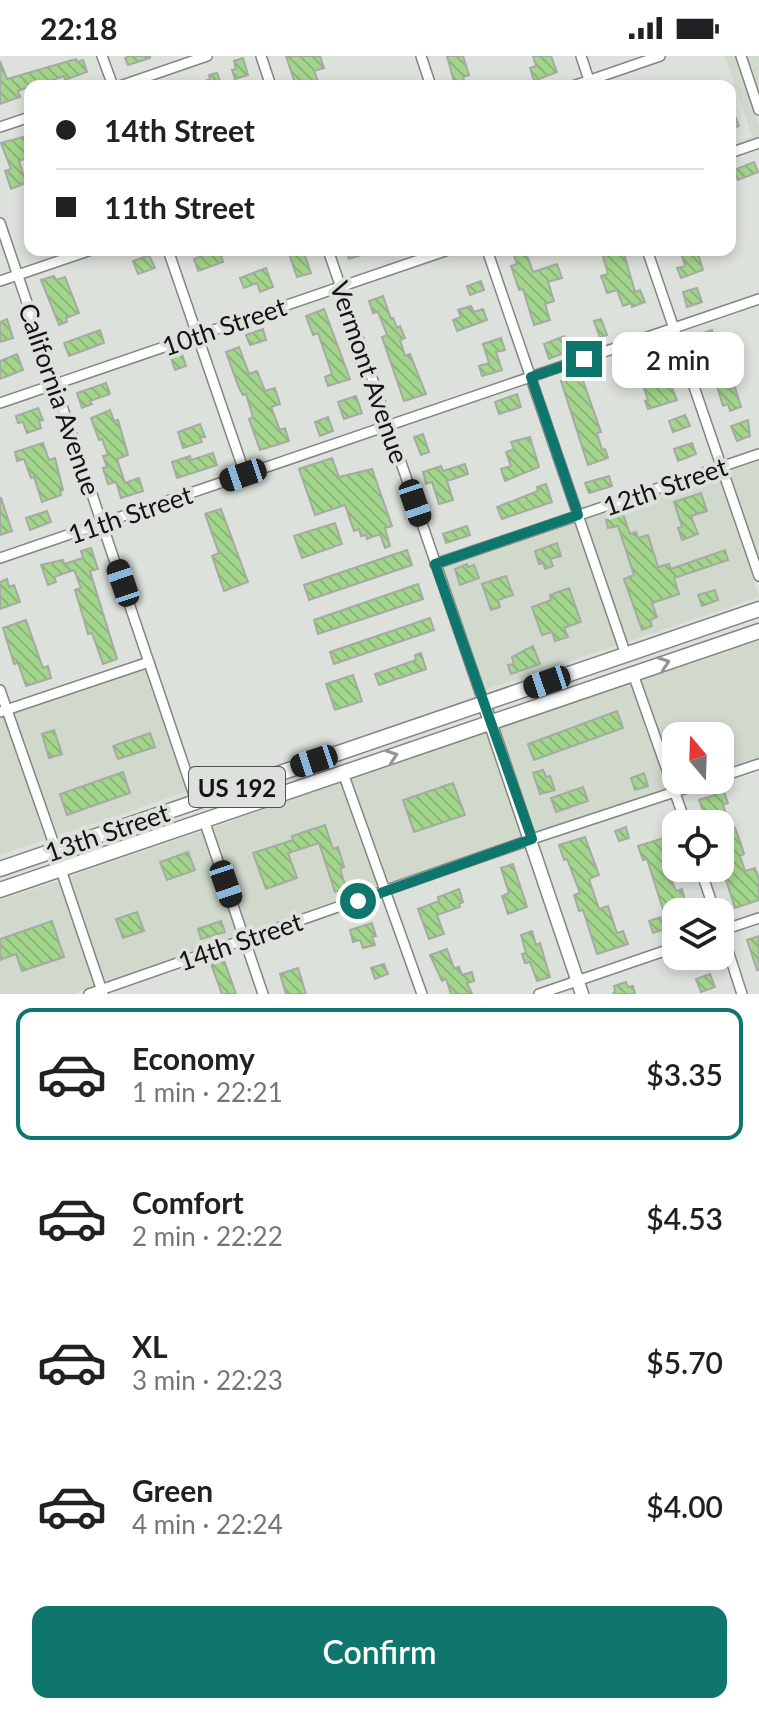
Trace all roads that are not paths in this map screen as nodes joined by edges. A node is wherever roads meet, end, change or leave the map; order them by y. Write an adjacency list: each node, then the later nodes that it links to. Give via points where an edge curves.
1 (102, 56): 8 (street)
2 (207, 56): 9 (street)
3 (261, 56): 10 (street)
4 (421, 56): 11 (street)
5 (581, 56): 12 (street)
6 (660, 56): 13 (street)
7 (741, 56): 14 (street)
8 (111, 80)
9 (137, 80)
10 (269, 80)
11 (429, 80)
12 (589, 80)
13 (598, 80)
14 (759, 110)
15 (24, 119): 16 (street)
16 (0, 127)
17 (759, 143): 18 (street)
18 (736, 151)
19 (0, 223): 26 (street, California Avenue)
20 (73, 256): 26 (street)
21 (170, 256): 31 (street)
22 (330, 256): 28 (street, Vermont Avenue)
23 (430, 256): 28 (street, 10th Street)
24 (489, 256): 32 (street)
25 (649, 256): 30 (street)
26 (18, 275): 27 (street); 33 (street, California Avenue)
27 (0, 281)
28 (340, 287): 31 (street, 10th Street); 35 (street, Vermont Avenue)
29 (759, 299): 30 (street, 11th Street)
30 (674, 328): 32 (street, 11th Street); 37 (street)
31 (197, 335): 33 (street, 10th Street); 38 (street)
32 (531, 377): 35 (street, 11th Street); 39 (street)
33 (54, 385): 34 (street, 10th Street); 40 (street, California Avenue)
34 (0, 403)
35 (388, 426): 38 (street, 11th Street); 42 (street, Vermont Avenue)
36 (759, 454): 37 (street, 12th Street)
37 (721, 467): 39 (street, 12th Street); 43 (street)
38 (245, 474): 40 (street, 11th Street)
39 (578, 515): 42 (street, 12th Street); 46 (street)
40 (102, 523): 41 (street, 11th Street); 47 (street, California Avenue)
41 (0, 558)
42 (435, 564): 50 (street, Vermont Avenue)
43 (759, 576)
44 (759, 609): 46 (highway, 13th Street / US 192)
45 (755, 630): 48 (highway, 13th Street / US 192, one-way to 45)
46 (626, 655): 50 (highway, 13th Street / US 192)
47 (149, 662): 51 (street); 62 (street, California Avenue)
48 (633, 674): 52 (highway, 13th Street / US 192); 55 (street)
49 (0, 690): 51 (street)
50 (484, 704): 52 (main road, Vermont Avenue); 53 (highway, 13th Street / US 192)
51 (4, 711): 67 (street)
52 (490, 723): 58 (highway, 13th Street / US 192, one-way to 52); 64 (main road, Vermont Avenue)
53 (373, 741): 54 (highway, 13th Street / US 192); 58 (highway)
54 (337, 754): 59 (highway, 13th Street / US 192); 60 (highway, via 334,767)
55 (662, 755)
56 (759, 764): 57 (street)
57 (734, 772)
58 (343, 773): 60 (highway, 13th Street / US 192); 72 (street)
59 (268, 776): 62 (highway, 13th Street / US 192); 63 (highway, via 259,789 213,806)
60 (315, 783): 63 (highway, 13th Street / US 192)
61 (669, 794): 64 (street, 14th Street)
62 (196, 801): 65 (highway, 13th Street / US 192); 66 (highway, via 185,817 147,831)
63 (204, 820): 66 (highway, 13th Street / US 192); 75 (street)
64 (532, 839): 72 (street, 14th Street); 78 (main road, Vermont Avenue)
65 (88, 840): 67 (highway, 13th Street / US 192); 69 (highway)
66 (140, 842): 69 (highway, 13th Street / US 192)
67 (56, 850): 68 (highway, 13th Street / US 192); 70 (highway, via 47,867)
68 (0, 869)
69 (61, 870): 70 (highway, 13th Street / US 192); 79 (street)
70 (29, 881): 71 (highway, 13th Street / US 192)
71 (0, 890)
72 (387, 891): 75 (street, 14th Street); 82 (street)
73 (759, 918): 74 (street)
74 (734, 925)
75 (244, 939): 79 (street, 14th Street); 81 (street)
76 (662, 953): 78 (street)
77 (734, 969): 84 (street)
78 (580, 988): 83 (street)
79 (102, 992): 80 (street, 14th Street)
80 (89, 994)
81 (263, 994)
82 (422, 994)
83 (539, 994)
84 (742, 994)

